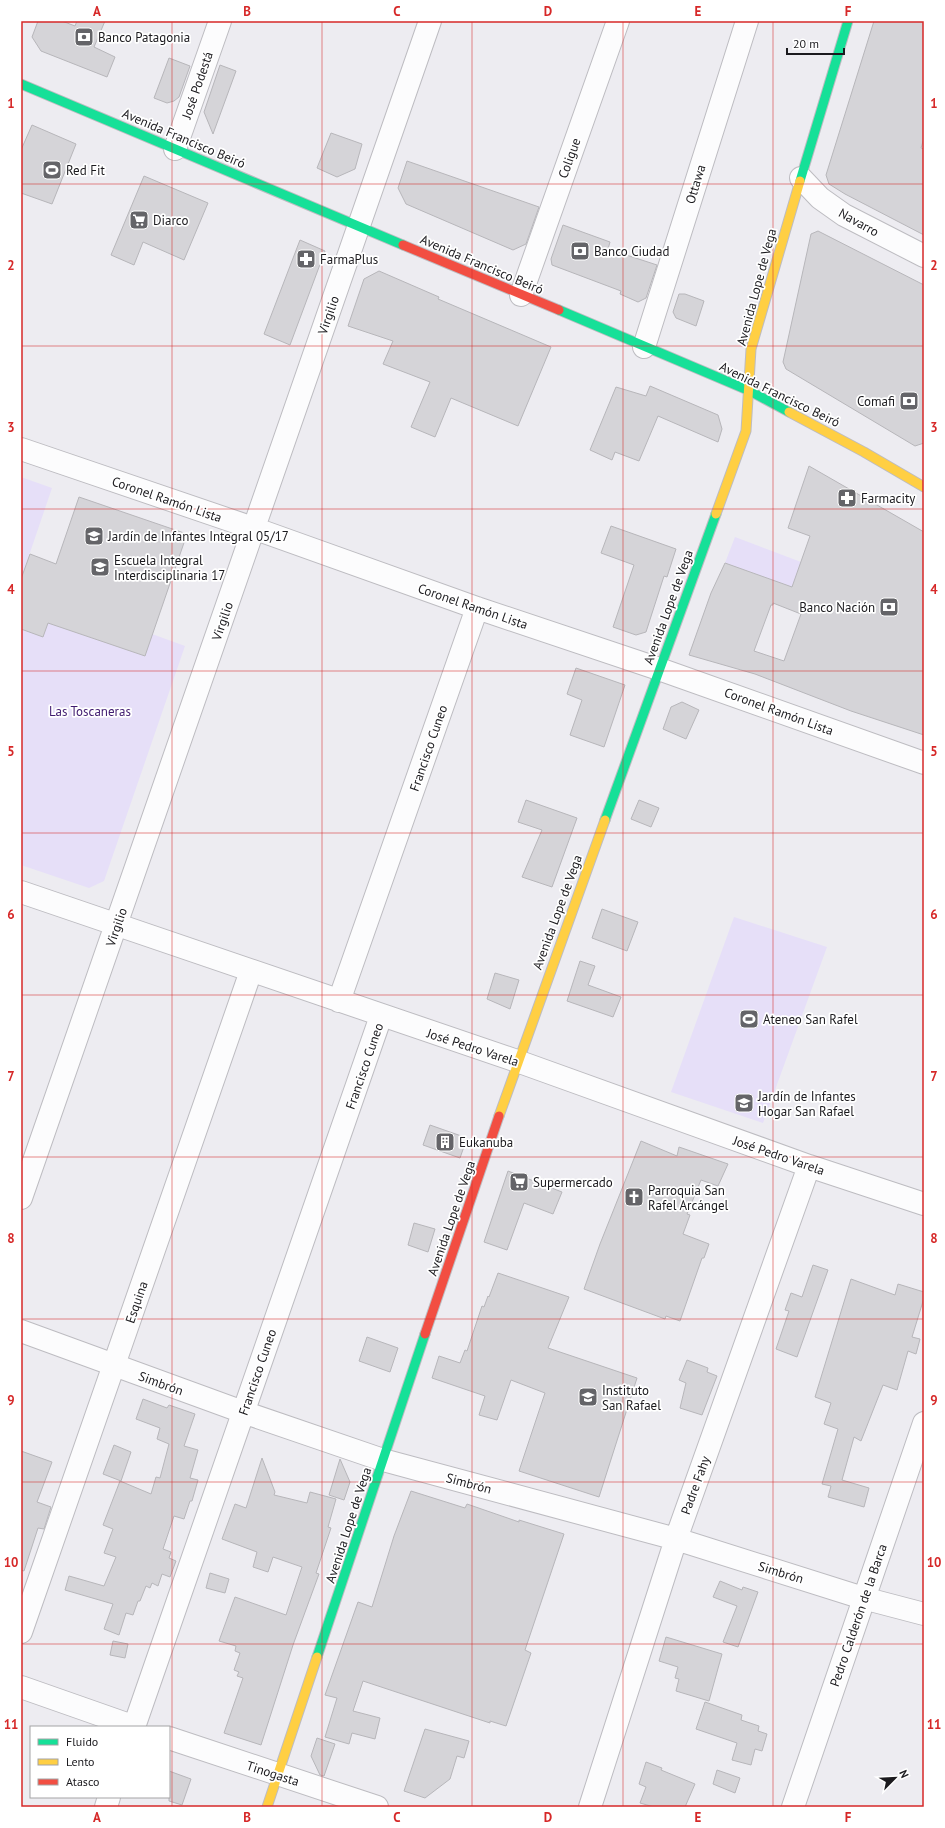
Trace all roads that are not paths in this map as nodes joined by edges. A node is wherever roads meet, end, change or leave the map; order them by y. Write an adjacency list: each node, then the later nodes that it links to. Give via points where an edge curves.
1 (220, 21): 7 (street, José Podestá)
2 (430, 21): 9 (street, Virgilio)
3 (618, 21): 11 (street, Coligue)
4 (747, 21): 12 (street, Ottawa)
5 (848, 21): 8 (main road, Avenida Lope de Vega)
6 (21, 84): 7 (main road, Avenida Francisco Beiró)
7 (175, 149): 9 (main road, Avenida Francisco Beiró)
8 (801, 178): 10 (street, Navarro, via 820,198 844,215); 13 (main road, Avenida Lope de Vega, via 751,350)
9 (359, 226): 11 (main road, Avenida Francisco Beiró); 16 (street, Virgilio)
10 (924, 256)
11 (521, 295): 12 (main road, Avenida Francisco Beiró)
12 (644, 347): 13 (main road, Avenida Francisco Beiró)
13 (750, 391): 15 (main road, Avenida Francisco Beiró); 18 (main road, Avenida Lope de Vega, via 746,431)
14 (21, 449): 16 (street, Coronel Ramón Lista)
15 (924, 487)
16 (253, 528): 17 (street, Coronel Ramón Lista); 21 (street, Virgilio)
17 (477, 608): 18 (street, Coronel Ramón Lista); 23 (street, Francisco Cuneo)
18 (659, 669): 19 (street, Coronel Ramón Lista); 25 (main road, Avenida Lope de Vega)
19 (924, 763)
20 (21, 892): 21 (street, José Pedro Varela)
21 (117, 925): 22 (street, José Pedro Varela); 27 (street, Virgilio)
22 (251, 971): 23 (street, José Pedro Varela); 30 (street, Esquina)
23 (339, 1001): 24 (street, José Pedro Varela)
24 (381, 1016): 25 (street, José Pedro Varela); 31 (street, Francisco Cuneo)
25 (517, 1062): 26 (street, José Pedro Varela); 33 (main road, Avenida Lope de Vega)
26 (809, 1166): 28 (street, José Pedro Varela); 34 (street, Padre Fahy)
27 (21, 1198)
28 (924, 1204)
29 (21, 1332): 30 (street, Simbrón)
30 (114, 1365): 31 (street, Simbrón); 37 (street, Esquina)
31 (243, 1412): 33 (street, Simbrón); 40 (street, Francisco Cuneo)
32 (924, 1423): 35 (street, Pedro Calderón de la Barca)
33 (383, 1460): 34 (street, Simbrón); 42 (main road, Avenida Lope de Vega)
34 (676, 1539): 35 (street, Simbrón); 45 (street, Padre Fahy)
35 (864, 1598): 36 (street, Simbrón); 46 (street, Pedro Calderón de la Barca)
36 (924, 1614)
37 (21, 1632)
38 (21, 1687): 39 (street)
39 (131, 1726)
40 (134, 1726)
41 (170, 1738): 42 (street, Tinogasta)
42 (278, 1774): 43 (main road, Avenida Lope de Vega); 44 (street, Tinogasta)
43 (267, 1807)
44 (377, 1807)
45 (590, 1807)
46 (794, 1807)

